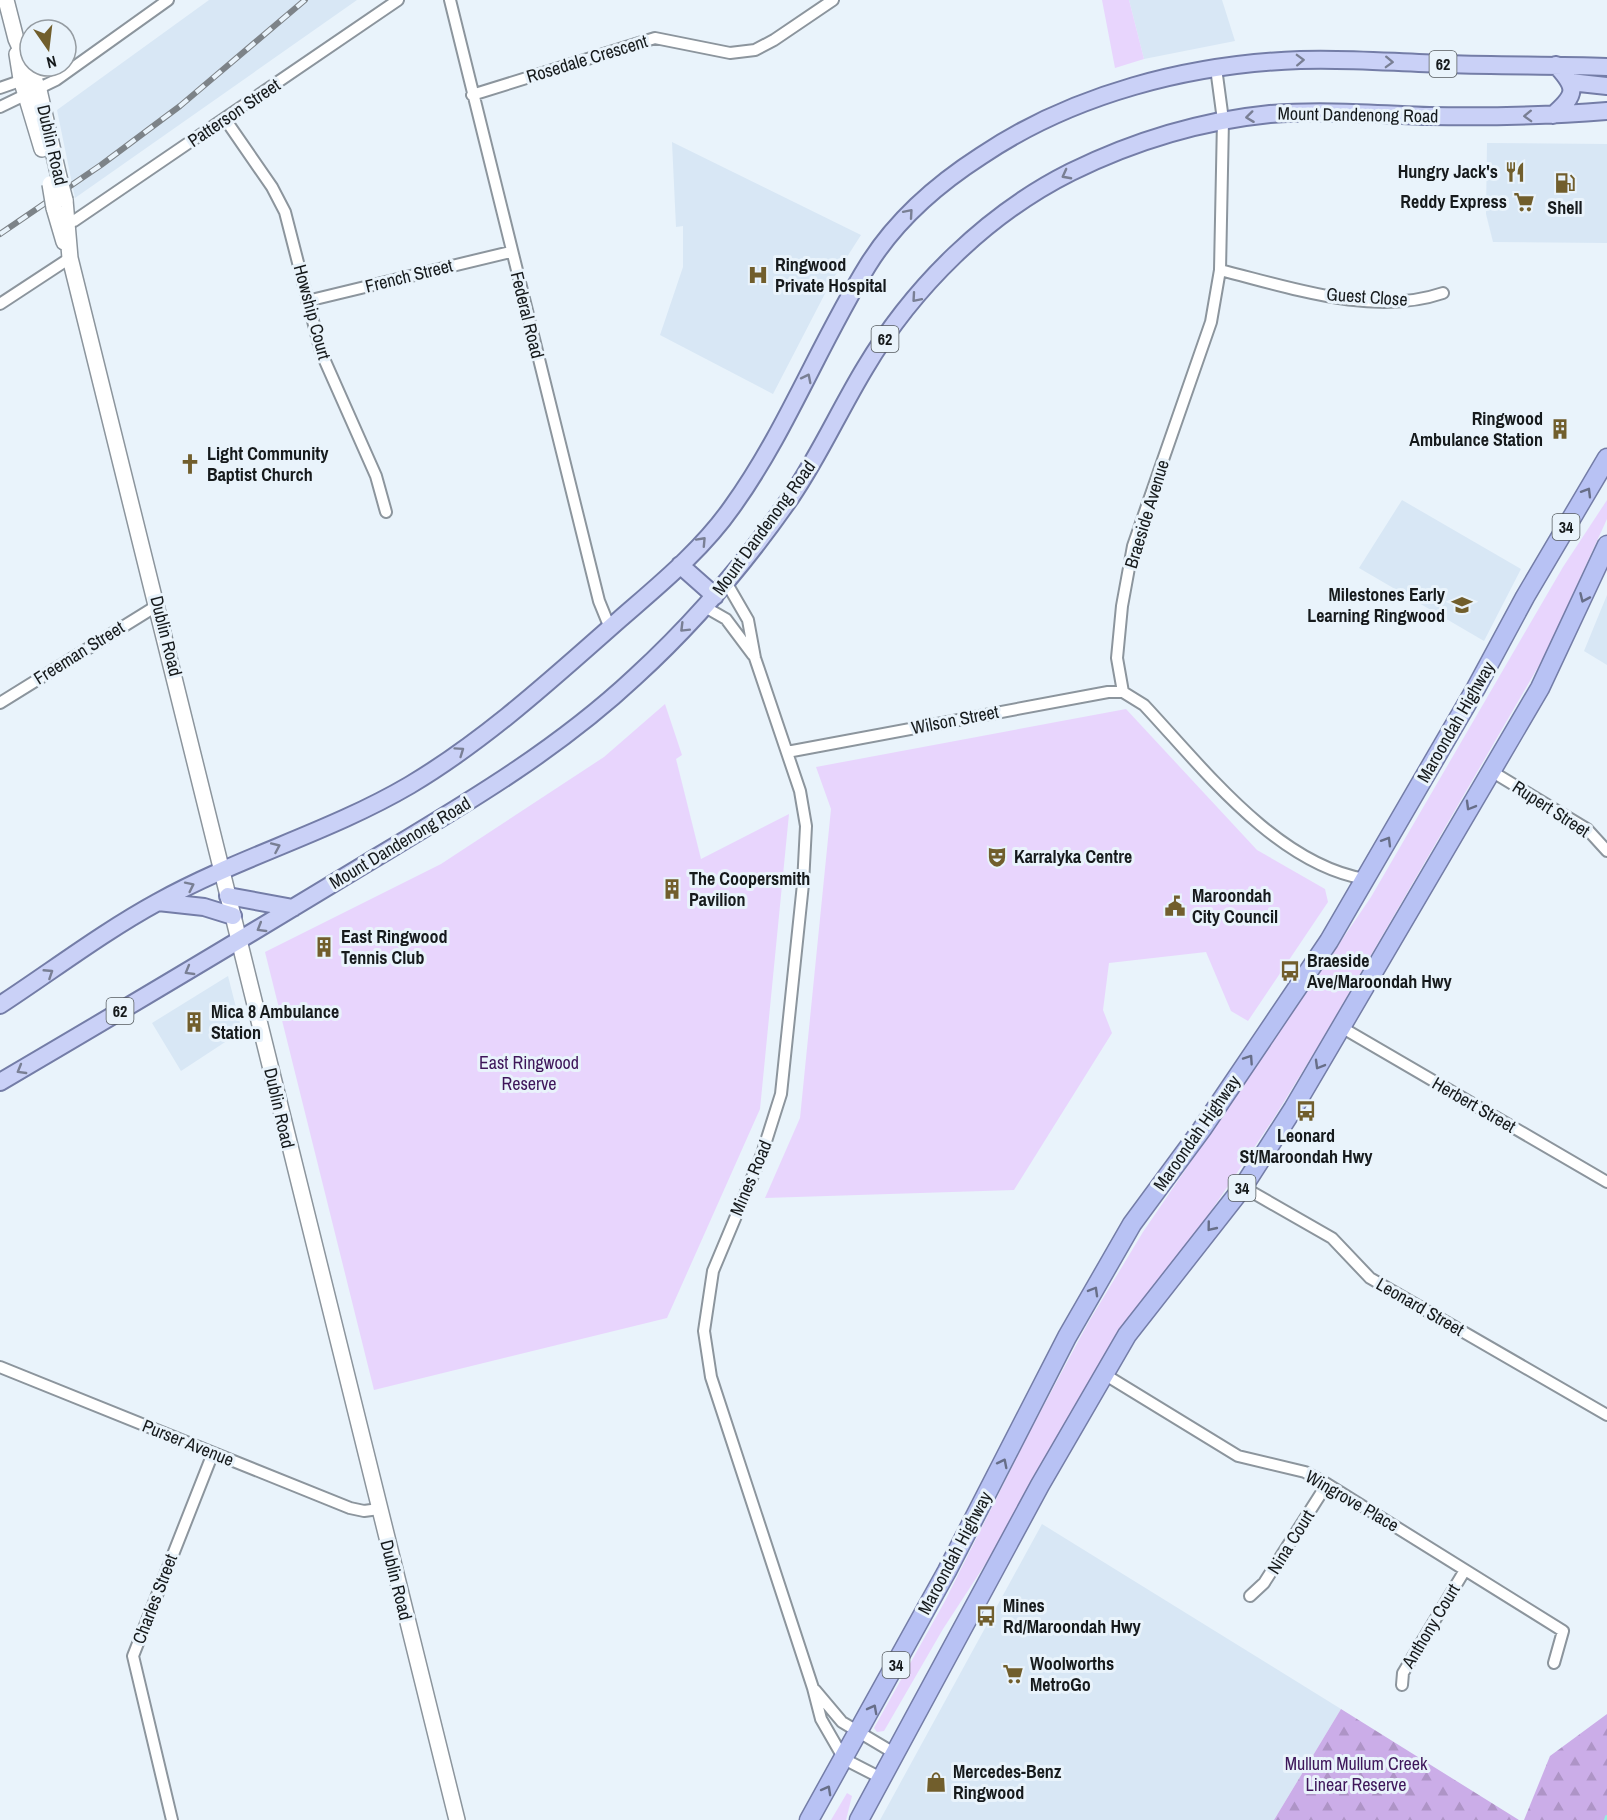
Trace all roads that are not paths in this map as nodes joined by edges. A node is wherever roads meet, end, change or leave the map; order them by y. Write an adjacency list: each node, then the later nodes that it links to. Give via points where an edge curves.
1 (6, 0): 13 (main road, Dublin Road)
2 (168, 0): 6 (street)
3 (398, 0): 20 (street, Patterson Street)
4 (450, 0): 16 (street, Federal Road)
5 (832, 0): 16 (street, Rosedale Crescent, via 755,50 730,53 655,38)
6 (92, 53): 7 (street); 13 (street)
7 (78, 59)
8 (1556, 65): 9 (main road, 62); 10 (main road, 62, one-way to 8, via 1302,60); 12 (main road)
9 (1607, 67)
10 (1216, 68): 21 (street, Braeside Avenue); 32 (main road, 62, one-way to 10, via 728,513 762,462 869,264 914,207 955,173 1019,130 1101,97)
11 (42, 78): 13 (street)
12 (1570, 82): 14 (main road); 19 (main road, via 1570,98)
13 (30, 85): 15 (street); 17 (street); 22 (main road, Dublin Road, bridge)
14 (1607, 86)
15 (0, 88)
16 (472, 94): 23 (street, Federal Road)
17 (0, 107)
18 (1607, 111): 19 (main road, Mount Dandenong Road / 62)
19 (1553, 115): 21 (main road, Mount Dandenong Road / 62, one-way to 21, via 1328,112)
20 (225, 119): 22 (street, Patterson Street); 27 (street, Howship Court, via 285,212)
21 (1223, 120): 25 (street, Braeside Avenue); 33 (main road, Mount Dandenong Road / 62, one-way to 33, via 1162,135 1068,174 999,218 964,248 911,303 866,365 792,495)
22 (64, 226): 24 (main road, Dublin Road)
23 (510, 252): 27 (street, French Street); 36 (street, Federal Road, via 599,601)
24 (70, 257): 28 (street); 35 (main road, Dublin Road)
25 (1221, 270): 26 (street, Guest Close, via 1332,297 1410,301); 38 (street, Braeside Avenue, via 1211,322 1133,546 1117,658)
26 (1443, 293)
27 (308, 301): 30 (street, Howship Court, via 326,367 376,476)
28 (0, 304)
29 (1607, 458): 44 (highway, Maroondah Highway / 34, one-way to 29)
30 (386, 512)
31 (1607, 545): 41 (highway, 34, one-way to 41, via 1540,688)
32 (680, 565): 34 (main road); 36 (main road, 62)
33 (726, 582): 34 (main road, Mount Dandenong Road / 62); 37 (street, Mines Road, via 748,620)
34 (710, 602): 37 (street, Mines Road); 47 (main road, Mount Dandenong Road / 62, one-way to 47, via 634,678 546,750)
35 (158, 605): 39 (street, Freeman Street); 43 (main road, Dublin Road)
36 (610, 628): 43 (main road, 62, one-way to 36, via 363,810 412,784 488,732)
37 (755, 657): 40 (street, Mines Road)
38 (1124, 692): 40 (street, Wilson Street, via 1097,693); 44 (street, via 1144,705 1269,833 1339,875)
39 (0, 703)
40 (787, 752): 65 (street, Mines Road, via 806,826 781,1094 762,1154 713,1271 704,1331 711,1377)
41 (1491, 771): 42 (street, Rupert Street, via 1587,829); 51 (highway, 34, one-way to 51)
42 (1607, 851)
43 (222, 871): 45 (main road, Dublin Road); 46 (main road, 62, one-way to 43)
44 (1365, 879): 66 (highway, Maroondah Highway / 34, one-way to 44, via 1068,1337 1132,1224 1202,1129 1322,951)
45 (228, 896): 47 (main road); 48 (main road, Dublin Road)
46 (158, 902): 48 (main road, via 204,907); 50 (main road, 62, one-way to 46)
47 (293, 908): 49 (main road, Mount Dandenong Road / 62, one-way to 49)
48 (233, 916): 49 (main road, Dublin Road)
49 (239, 941): 52 (main road, Mount Dandenong Road / 62, one-way to 52); 60 (main road, Dublin Road)
50 (0, 1005)
51 (1341, 1027): 53 (street, Herbert Street); 54 (highway, 34, one-way to 54)
52 (0, 1082)
53 (1607, 1182)
54 (1243, 1187): 56 (highway, 34, one-way to 56, via 1154,1298); 57 (street, Leonard Street, via 1332,1238 1370,1278)
55 (0, 1367): 58 (street, Purser Avenue)
56 (1104, 1374): 59 (street, Wingrove Place, via 1238,1456 1305,1472); 67 (highway, 34)
57 (1607, 1415)
58 (213, 1453): 60 (street, Purser Avenue, via 350,1508); 70 (street, Charles Street, via 133,1656)
59 (1327, 1484): 61 (street, Wingrove Place); 62 (street, Nina Court, via 1264,1584)
60 (378, 1509): 71 (main road, Dublin Road)
61 (1465, 1570): 63 (street, Wingrove Place, via 1563,1631); 64 (street, Anthony Court, via 1403,1673)
62 (1250, 1596)
63 (1554, 1663)
64 (1402, 1684)
65 (813, 1688): 66 (street, Mines Road, via 836,1717); 68 (street, Mines Road, via 821,1719)
66 (859, 1734): 67 (street, Mines Road); 68 (highway, Maroondah Highway / 34)
67 (894, 1753): 69 (highway, 34)
68 (844, 1759): 69 (street); 72 (highway, Maroondah Highway / 34, one-way to 68)
69 (881, 1779): 73 (highway, 34)
70 (172, 1820)
71 (457, 1820)
72 (810, 1820)
73 (859, 1820)

